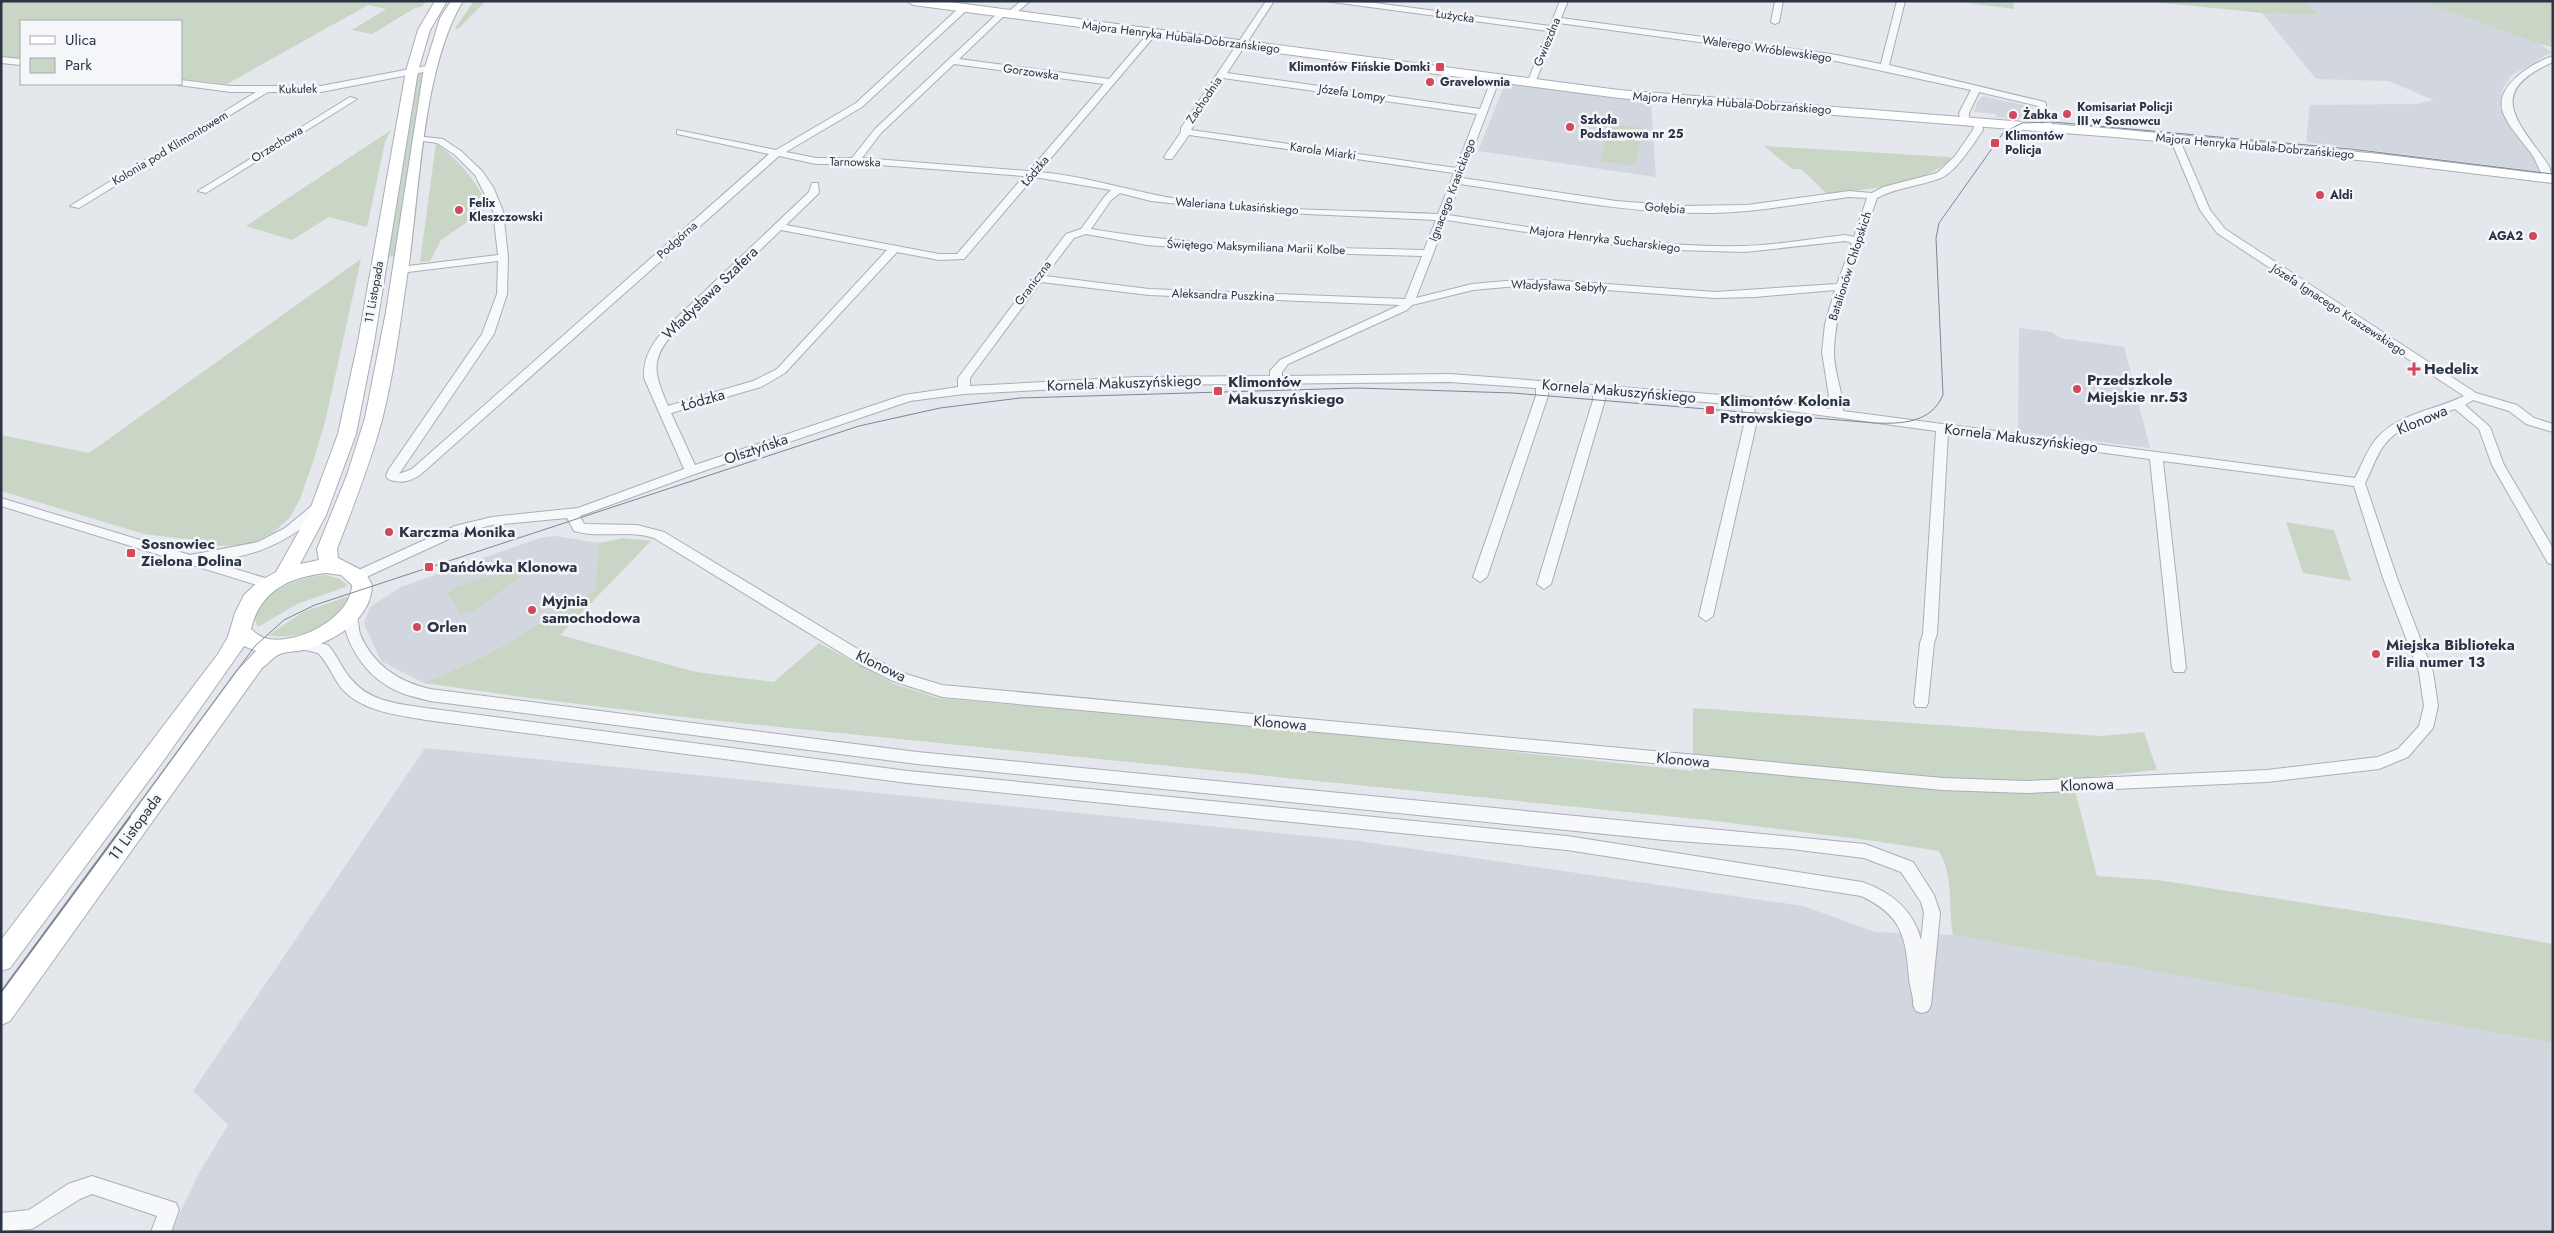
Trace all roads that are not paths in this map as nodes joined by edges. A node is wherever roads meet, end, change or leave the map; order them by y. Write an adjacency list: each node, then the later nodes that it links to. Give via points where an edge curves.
1 (441, 1): 24 (main road, 11 Listopada, via 424,30)
2 (457, 1): 23 (main road, 11 Listopada, via 441,29)
3 (913, 1): 10 (main road, Majora Henryka Hubala-Dobrzańskiego)
4 (1026, 1): 12 (street)
5 (1270, 1): 17 (street, Zachodnia)
6 (1329, 1): 15 (street, Łużycka)
7 (1564, 1): 13 (street, Gwiezdna)
8 (1779, 1): 14 (street)
9 (1900, 1): 22 (street)
10 (935, 3): 11 (main road, Majora Henryka Hubala-Dobrzańskiego)
11 (964, 8): 12 (main road, Majora Henryka Hubala-Dobrzańskiego); 41 (street, Podgórna, via 859,105)
12 (1007, 14): 16 (main road, Majora Henryka Hubala-Dobrzańskiego); 20 (street)
13 (1556, 20): 15 (street, Gwiezdna); 22 (street, Walerego Wróblewskiego)
14 (1775, 22)
15 (1552, 29): 29 (street, Gwiezdna)
16 (1153, 33): 17 (main road, Majora Henryka Hubala-Dobrzańskiego); 27 (street, Łódzka)
17 (1242, 44): 25 (street, Zachodnia); 26 (main road, Majora Henryka Hubala-Dobrzańskiego)
18 (2553, 59): 46 (street, via 2520,77 2509,94 2507,104 2508,114)
19 (1, 60): 21 (street)
20 (952, 61): 27 (street, Gorzowska); 43 (street, via 878,131)
21 (20, 62)
22 (1884, 67): 31 (street, Walerego Wróblewskiego)
23 (431, 68): 24 (street, Kukułek); 39 (main road, 11 Listopada)
24 (412, 71): 30 (street, Kukułek); 79 (main road, 11 Listopada, via 359,383 347,434)
25 (1221, 75): 33 (street, Józefa Lompy); 38 (street, Zachodnia)
26 (1496, 78): 29 (main road, Majora Henryka Hubala-Dobrzańskiego); 33 (street, Ignacego Krasickiego)
27 (1110, 82): 44 (street, Łódzka)
28 (182, 83): 32 (street, Kukułek)
29 (1531, 83): 34 (main road, Majora Henryka Hubala-Dobrzańskiego, via 1655,98)
30 (336, 87): 32 (street, Kukułek); 49 (street, Orzechowa, via 352,99)
31 (1976, 89): 34 (street, via 1963,115); 36 (street, Walerego Wróblewskiego, via 2042,104)
32 (265, 90): 51 (street, Kolonia pod Klimontowem)
33 (1483, 112): 45 (street, Ignacego Krasickiego)
34 (1964, 121): 35 (main road, Majora Henryka Hubala-Dobrzańskiego)
35 (1978, 122): 36 (main road, Majora Henryka Hubala-Dobrzańskiego); 50 (street, Batalionów Chłopskich, via 1978,130 1958,158 1940,175 1886,189)
36 (2048, 127): 40 (main road, Majora Henryka Hubala-Dobrzańskiego)
37 (680, 132): 41 (street, Tarnowska)
38 (1186, 132): 42 (street, Zachodnia); 45 (street, Karola Miarki)
39 (419, 138): 58 (street, via 440,141 479,173 498,211); 59 (main road, 11 Listopada)
40 (2175, 138): 46 (main road, Majora Henryka Hubala-Dobrzańskiego); 67 (street, Józefa Ignacego Kraszewskiego, via 2205,210 2221,231)
41 (775, 153): 43 (street, Tarnowska, via 822,161); 76 (street, Podgórna, via 416,472 405,478)
42 (1169, 157)
43 (856, 161): 44 (street, Tarnowska)
44 (1033, 174): 48 (street, Waleriana Łukasińskiego); 56 (street, Łódzka, via 960,257 939,257)
45 (1458, 175): 50 (street, Gołębia, via 1634,206 1689,210 1737,209 1849,194); 52 (street, Ignacego Krasickiego)
46 (2551, 179)
47 (815, 186): 53 (street, Władysława Szafera, via 814,193)
48 (1118, 190): 52 (street, Waleriana Łukasińskiego, via 1168,201 1244,208); 54 (street, Graniczna, via 1108,198)
49 (203, 191)
50 (1873, 196): 55 (street, Batalionów Chłopskich)
51 (75, 206)
52 (1443, 217): 55 (street, Majora Henryka Sucharskiego, via 1669,248 1745,249 1845,238); 57 (street, Ignacego Krasickiego)
53 (779, 227): 56 (street, Łódzka); 70 (street, Władysława Szafera, via 660,340 648,364 650,378)
54 (1085, 230): 57 (street, Świętego Maksymiliana Marii Kolbe, via 1147,242 1211,247); 60 (street, Graniczna, via 1070,236)
55 (1858, 241): 61 (street, Batalionów Chłopskich)
56 (894, 249): 70 (street, Łódzka, via 781,371 757,384)
57 (1428, 253): 62 (street, Ignacego Krasickiego)
58 (503, 257): 59 (street); 76 (street, via 502,294 488,334 395,469 392,476)
59 (400, 270): 83 (main road, 11 Listopada, via 372,425 358,473 327,549 329,561)
60 (1037, 278): 62 (street, Aleksandra Puszkina, via 1149,292); 66 (street, Graniczna, via 964,378)
61 (1841, 288): 62 (street, Władysława Sebyły, via 1715,295 1517,283 1472,288); 71 (street, Batalionów Chłopskich, via 1831,324 1828,352)
62 (1409, 302): 63 (street, Władysława Sebyły, via 1403,308 1284,362 1276,371)
63 (1276, 379): 64 (street, Kornela Makuszyńskiego, via 1450,378); 66 (street, Kornela Makuszyńskiego)
64 (1542, 384): 65 (street, Kornela Makuszyńskiego); 85 (street, via 1542,396)
65 (1598, 389): 68 (street, Kornela Makuszyńskiego); 87 (street, via 1597,409)
66 (964, 390): 75 (street, Olsztyńska, via 908,398)
67 (2472, 396): 69 (street, Klonowa); 73 (street, Józefa Ignacego Kraszewskiego, via 2513,408 2530,421)
68 (1748, 402): 71 (street, Kornela Makuszyńskiego); 89 (street, via 1750,425)
69 (2458, 405): 77 (street, Klonowa, via 2404,424 2391,432 2381,441); 82 (street, via 2484,426 2498,465)
70 (664, 411): 75 (street, Władysława Szafera)
71 (1837, 413): 72 (street, Kornela Makuszyńskiego)
72 (1942, 427): 74 (street, Kornela Makuszyńskiego); 94 (street, via 1930,634)
73 (2553, 428)
74 (2156, 455): 77 (street, Kornela Makuszyńskiego); 93 (street)
75 (691, 471): 80 (street, Olsztyńska)
76 (396, 478)
77 (2359, 483): 80 (street, Klonowa, via 2390,578 2426,672 2431,706 2426,728 2403,753 2379,763 2267,776 2026,788 1943,784 942,691 898,677 866,661 659,534 640,528 579,528)
78 (1, 502): 81 (street)
79 (321, 506): 81 (street, via 291,531 263,547 232,554); 86 (main road, 11 Listopada)
80 (572, 514): 84 (street, Olsztyńska, via 492,522 460,529)
81 (186, 557): 86 (street)
82 (2553, 560)
83 (337, 566): 84 (main road); 86 (main road, via 310,568)
84 (357, 576): 88 (main road, via 362,594)
85 (1480, 577)
86 (276, 581): 90 (main road, 11 Listopada, via 247,606)
87 (1544, 584)
88 (350, 615): 91 (main road, via 328,632); 91 (street, via 351,629 375,669 394,684 430,695 917,758 1865,851 1907,868 1928,900 1932,920 1922,1005 1908,925 1872,892 1862,889 1567,843 908,777 426,714 370,702 347,684 323,649)
89 (1706, 616)
90 (240, 631): 92 (main road, via 253,642); 95 (main road, 11 Listopada, via 235,645 188,711)
91 (298, 644): 92 (main road)
92 (275, 647): 96 (main road, 11 Listopada, via 243,678)
93 (2180, 668)
94 (1921, 703)
95 (1, 960)
96 (1, 1013)
97 (4, 1222): 98 (street, via 32,1219 75,1191 92,1185 169,1210)
98 (161, 1232)

